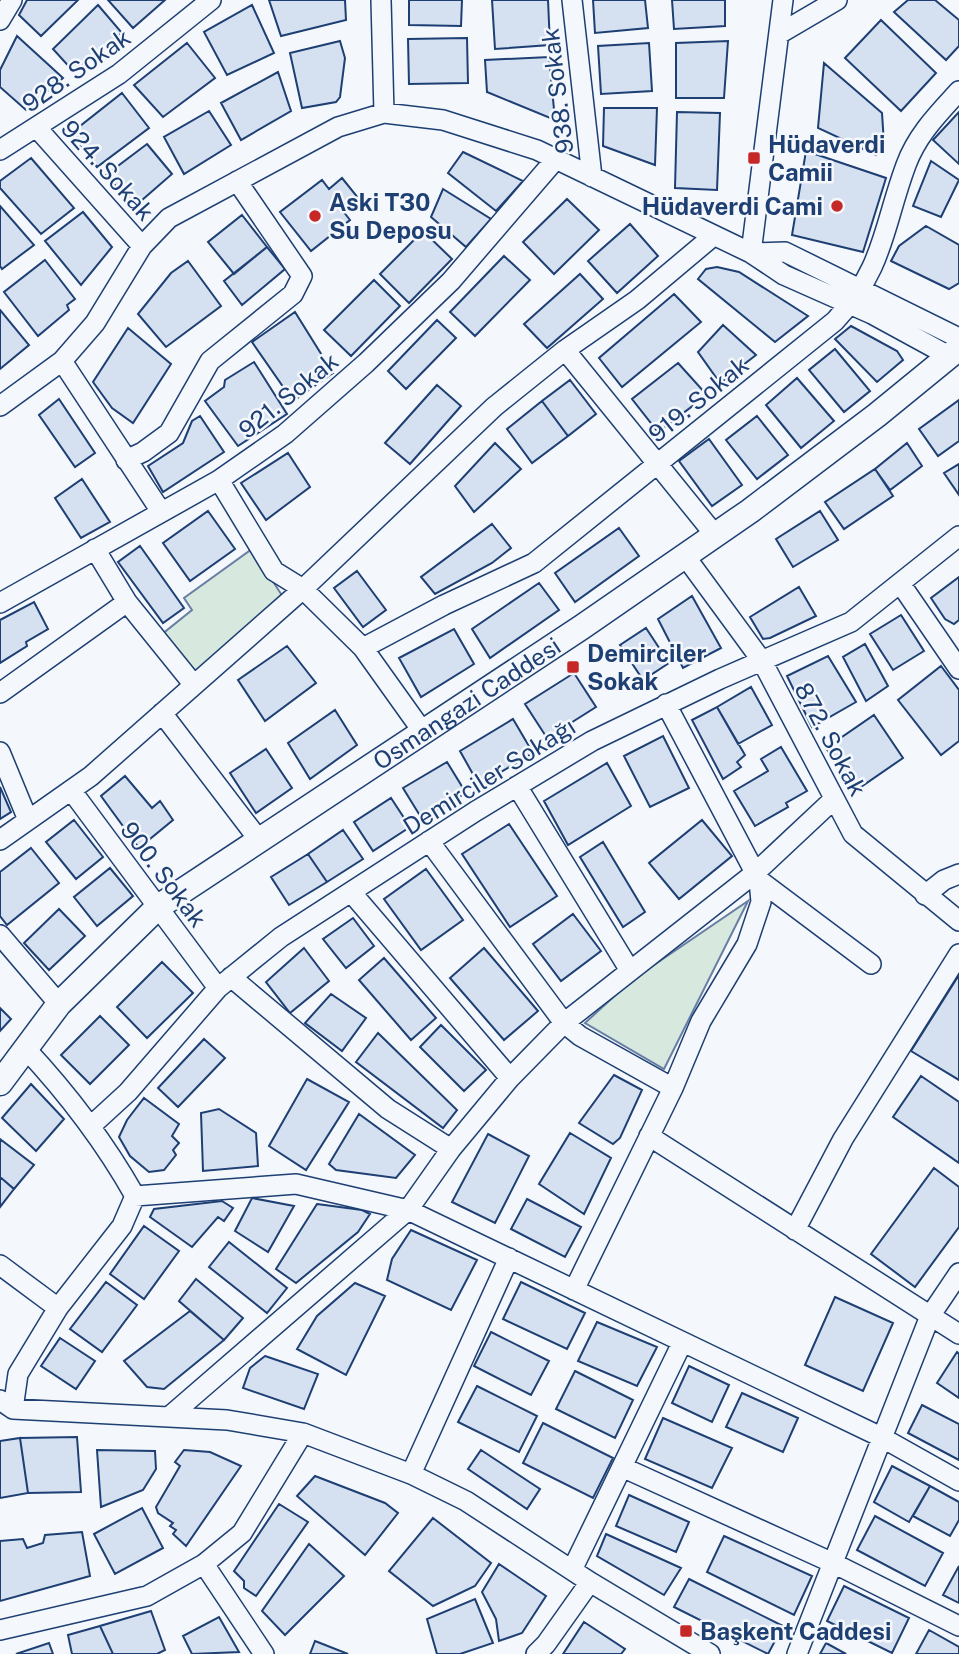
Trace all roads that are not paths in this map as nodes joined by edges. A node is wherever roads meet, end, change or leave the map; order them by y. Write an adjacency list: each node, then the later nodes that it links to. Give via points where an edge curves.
1 (12, 0): 7 (street)
2 (381, 0): 10 (street)
3 (572, 0): 14 (street, 938. Sokak)
4 (783, 0): 8 (street)
5 (837, 0): 8 (street)
6 (205, 1): 11 (street, 928. Sokak, via 119,74)
7 (0, 20)
8 (779, 34): 18 (street)
9 (959, 90): 19 (street, 919. Sokak, via 916,143 884,240)
10 (384, 113): 13 (street, via 443,120); 15 (street, via 338,127)
11 (37, 128): 12 (street, 928. Sokak); 17 (street, 924. Sokak)
12 (0, 150)
13 (555, 160): 14 (street); 26 (street, 921. Sokak, via 451,281 376,354 285,434)
14 (592, 177): 16 (street)
15 (237, 181): 17 (street, via 169,218); 24 (street, via 302,276 293,294 210,362 169,433)
16 (712, 237): 18 (street); 21 (street, via 637,300)
17 (142, 246): 22 (street, via 95,323)
18 (751, 253): 19 (street, via 784,275)
19 (856, 296): 20 (street); 25 (street, 919. Sokak, via 835,321)
20 (956, 347): 28 (main road, Osmangazi Caddesi, via 877,415)
21 (565, 350): 25 (street); 33 (street, via 494,407)
22 (62, 361): 23 (street); 24 (street)
23 (0, 406)
24 (126, 460): 27 (street)
25 (658, 462): 28 (street); 36 (street, 919. Sokak, via 534,563)
26 (219, 480): 27 (street, 921. Sokak); 33 (street, via 274,571)
27 (160, 510): 30 (street, 921. Sokak)
28 (715, 535): 31 (main road, Osmangazi Caddesi)
29 (959, 536): 32 (street, Demirciler Sokağı)
30 (95, 550): 34 (street); 35 (street, 921. Sokak)
31 (685, 556): 37 (street, 872. Sokak); 43 (main road, Osmangazi Caddesi)
32 (900, 583): 37 (street, Demirciler Sokağı, via 851,622); 38 (street)
33 (303, 589): 36 (street); 39 (street)
34 (127, 602): 39 (street); 40 (street)
35 (0, 603)
36 (363, 648): 43 (street)
37 (762, 661): 41 (street, Demirciler Sokağı); 47 (street, 872. Sokak)
38 (959, 669)
39 (194, 685): 42 (street)
40 (0, 693)
41 (666, 704): 45 (street, Demirciler Sokağı); 53 (street)
42 (162, 713): 46 (street); 49 (street)
43 (423, 732): 49 (main road, Osmangazi Caddesi)
44 (0, 752): 48 (street)
45 (517, 786): 51 (street, Demirciler Sokağı); 61 (street)
46 (71, 789): 48 (street); 56 (street, 900. Sokak)
47 (834, 799): 53 (street); 55 (street, 872. Sokak, via 853,834)
48 (28, 820): 50 (street)
49 (259, 840): 56 (main road, Osmangazi Caddesi)
50 (0, 841)
51 (429, 841): 54 (street, Demirciler Sokağı); 64 (street)
52 (959, 874): 55 (street)
53 (757, 876): 60 (street); 61 (street); 68 (street, via 761,902 747,944 701,1021)
54 (351, 892): 62 (street, Demirciler Sokağı, via 281,936); 66 (street)
55 (925, 895): 57 (street, 872. Sokak)
56 (158, 906): 62 (street, 900. Sokak); 63 (main road, Osmangazi Caddesi)
57 (959, 921)
58 (0, 935): 63 (street)
59 (959, 954): 74 (street, via 843,1139)
60 (871, 964)
61 (629, 969): 64 (street)
62 (225, 982): 69 (street, Demirciler Sokağı, via 128,1092); 71 (street, 900. Sokak, via 388,1110)
63 (58, 1004): 65 (main road, Osmangazi Caddesi)
64 (564, 1023): 66 (street); 68 (street)
65 (25, 1048): 67 (main road, Osmangazi Caddesi); 69 (street)
66 (510, 1078): 71 (street)
67 (0, 1083)
68 (673, 1088): 70 (street)
69 (92, 1125): 72 (street)
70 (649, 1136): 74 (street); 78 (street)
71 (452, 1149): 73 (street)
72 (135, 1196): 73 (street, via 296,1184); 79 (street, via 122,1226)
73 (408, 1210): 75 (street); 84 (street)
74 (796, 1230): 80 (street)
75 (509, 1258): 78 (street); 88 (street)
76 (0, 1265): 79 (street)
77 (959, 1273): 80 (street)
78 (574, 1290): 82 (street)
79 (58, 1308): 83 (street, via 18,1374)
80 (930, 1316): 81 (street); 86 (street)
81 (959, 1334)
82 (682, 1343): 86 (street); 87 (street)
83 (4, 1408): 84 (street)
84 (170, 1416): 85 (street)
85 (303, 1433): 88 (street); 91 (street, via 242,1533)
86 (881, 1437): 89 (street); 90 (street)
87 (622, 1467): 90 (street); 92 (street)
88 (411, 1474): 92 (street, via 486,1512)
89 (959, 1481)
90 (833, 1563): 94 (street); 99 (street)
91 (204, 1564): 95 (street, via 147,1597); 96 (street)
92 (572, 1570): 93 (street)
93 (590, 1582): 97 (street); 98 (street)
94 (959, 1626)
95 (0, 1630)
96 (264, 1654)
97 (536, 1654)
98 (710, 1654)
99 (797, 1654)

